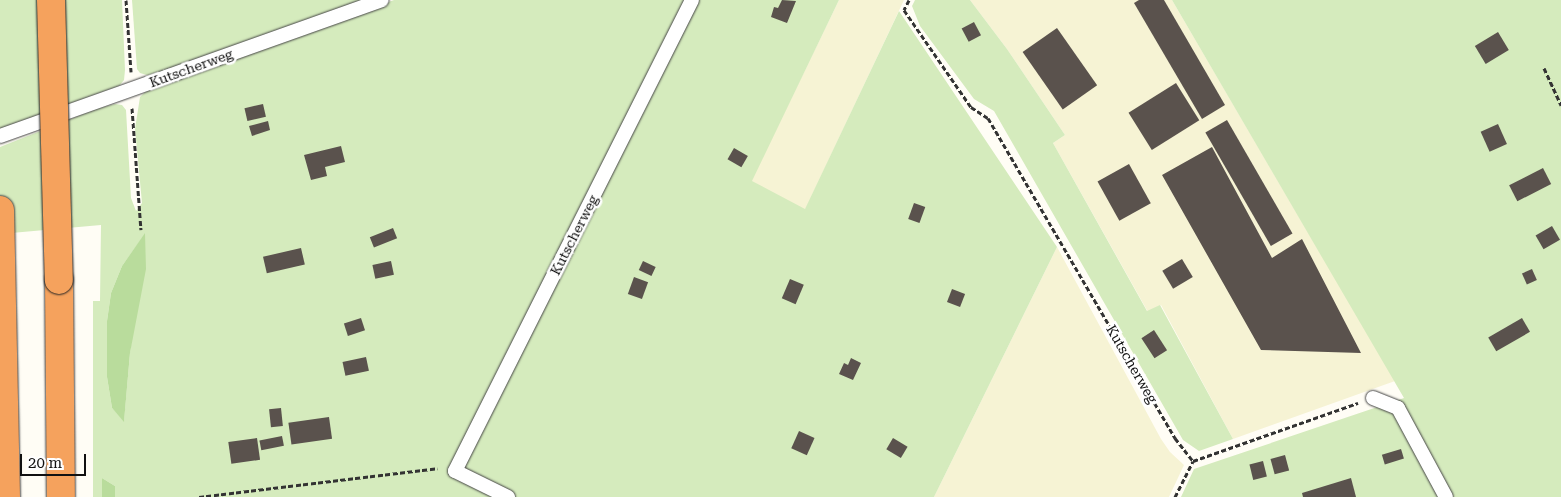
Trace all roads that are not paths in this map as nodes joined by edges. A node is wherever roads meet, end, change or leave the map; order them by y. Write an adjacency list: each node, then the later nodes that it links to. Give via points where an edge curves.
1 (51, 0): 8 (highway, bridge)
2 (382, 0): 4 (lane, Kutscherweg)
3 (692, 0): 9 (lane, Kutscherweg, via 456,471)
4 (0, 136)
5 (0, 210): 7 (highway)
6 (1373, 398): 10 (lane, via 1398,408)
7 (6, 497)
8 (61, 497)
9 (508, 497)
10 (1446, 497)

